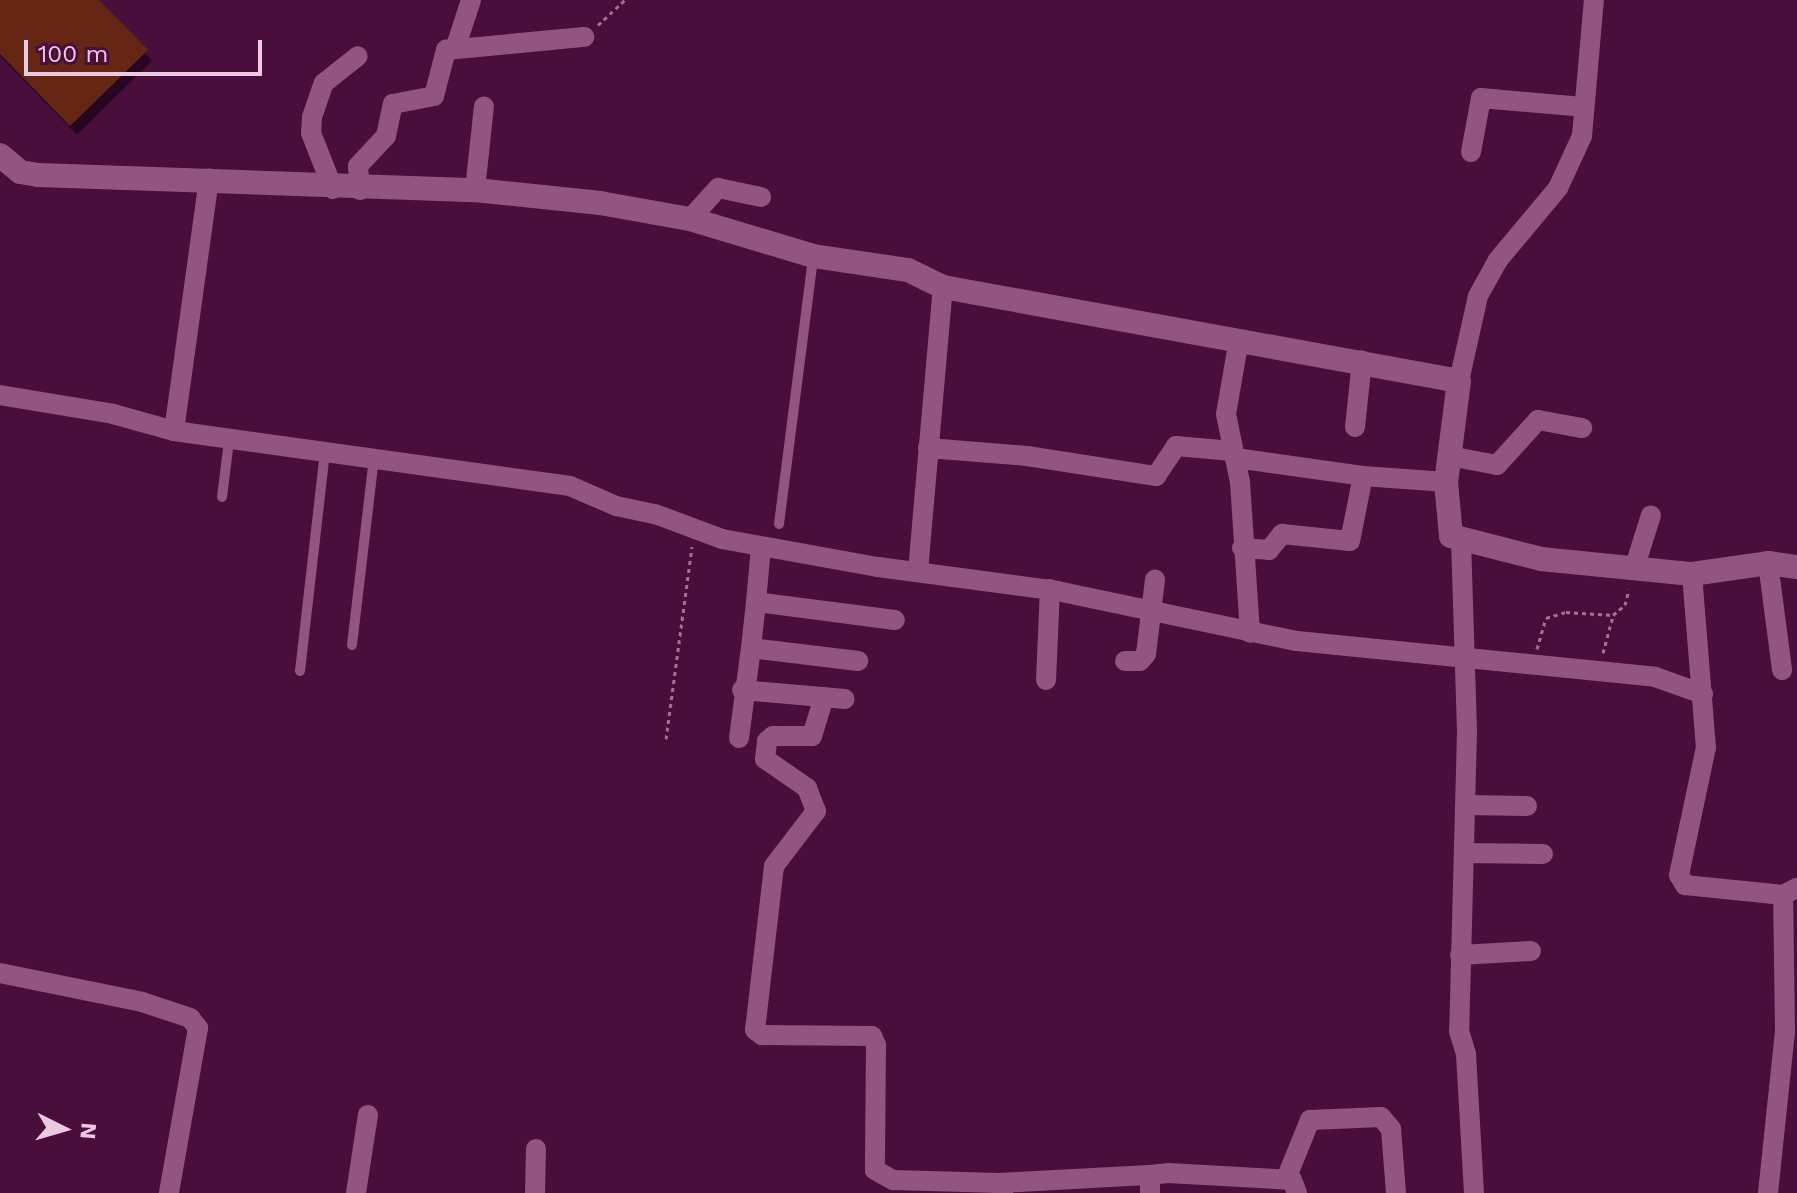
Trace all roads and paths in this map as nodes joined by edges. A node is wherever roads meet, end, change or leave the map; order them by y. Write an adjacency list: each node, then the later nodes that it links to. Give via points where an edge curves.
1 (471, 0): 5 (street)
2 (625, 0): 4 (path)
3 (1594, 0): 8 (street)
4 (584, 37): 5 (street)
5 (456, 46): 13 (street, via 442,53 434,96 393,104 386,136 358,166)
6 (358, 56): 12 (street, via 324,83 312,117 311,133)
7 (484, 106): 14 (street)
8 (1583, 107): 9 (street, via 1481,98); 21 (street, via 1582,136 1570,168 1498,260 1478,296)
9 (1471, 152)
10 (0, 155): 11 (street, via 20,172 38,175)
11 (209, 178): 12 (street); 25 (street)
12 (333, 189): 13 (street)
13 (360, 190): 14 (street)
14 (475, 190): 16 (street)
15 (761, 197): 16 (street, via 718,188)
16 (690, 219): 17 (street)
17 (813, 256): 18 (street, via 908,270); 36 (lane)
18 (943, 287): 19 (street); 27 (street)
19 (1239, 339): 20 (street); 29 (street, via 1226,414)
20 (1362, 360): 21 (street); 23 (street)
21 (1459, 381): 30 (street)
22 (0, 395): 25 (street, via 113,414)
23 (1355, 427)
24 (1582, 428): 30 (street, via 1538,420 1497,465)
25 (174, 431): 26 (street)
26 (229, 441): 28 (street); 34 (lane)
27 (928, 448): 29 (street, via 1027,456 1156,476 1176,446); 44 (street)
28 (325, 453): 31 (street); 60 (lane)
29 (1234, 454): 32 (street); 40 (street)
30 (1449, 456): 33 (street)
31 (374, 459): 37 (street, via 570,486); 53 (lane)
32 (1363, 476): 33 (street); 40 (street, via 1350,541 1282,534 1269,550)
33 (1446, 482): 38 (street, via 1451,536)
34 (222, 497)
35 (1651, 515): 42 (street)
36 (779, 524)
37 (694, 531): 39 (street); 68 (path)
38 (1461, 540): 42 (street, via 1541,559); 55 (street)
39 (761, 547): 44 (street); 48 (street)
40 (1242, 548): 52 (street, via 1250,585)
41 (1768, 563): 43 (street); 45 (street); 59 (street)
42 (1635, 566): 45 (street); 50 (path, via 1625,605)
43 (1797, 567)
44 (918, 571): 47 (street)
45 (1692, 574): 64 (street)
46 (1155, 580): 49 (street)
47 (1050, 589): 49 (street); 62 (street)
48 (756, 602): 51 (street); 54 (street)
49 (1153, 612): 52 (street); 57 (street, via 1144,659)
50 (1613, 615): 58 (path, via 1566,612 1546,618); 61 (path)
51 (895, 620)
52 (1250, 633): 55 (street, via 1355,649)
53 (352, 645)
54 (751, 648): 56 (street); 63 (street)
55 (1462, 657): 58 (street); 69 (street)
56 (858, 661)
57 (1125, 661)
58 (1533, 665): 61 (street)
59 (1782, 670)
60 (300, 671)
61 (1598, 674): 64 (street, via 1655,677)
62 (1046, 680)
63 (742, 690): 65 (street); 67 (street)
64 (1703, 694): 73 (street, via 1706,747 1679,875 1685,885)
65 (824, 697): 66 (street); 81 (street, via 812,736 773,736 767,741 765,759 807,788 816,811 774,866 755,1030 762,1035 872,1036 875,1170 893,1180)
66 (845, 699)
67 (739, 738)
68 (666, 739)
69 (1467, 805): 70 (street); 71 (street)
70 (1527, 806)
71 (1464, 853): 72 (street); 75 (street)
72 (1543, 854)
73 (1790, 891): 87 (street, via 1785,1031)
74 (1531, 951): 75 (street)
75 (1460, 955): 86 (street, via 1459,1031 1466,1054)
76 (0, 973): 82 (street, via 142,1002 190,1018 198,1028)
77 (368, 1115): 83 (street)
78 (536, 1149): 84 (street)
79 (1150, 1184): 80 (street); 81 (street)
80 (1292, 1186): 85 (street, via 1310,1120 1381,1117 1391,1129)
81 (1002, 1188)
82 (169, 1193)
83 (356, 1193)
84 (535, 1193)
85 (1396, 1193)
86 (1474, 1193)
87 (1768, 1193)

